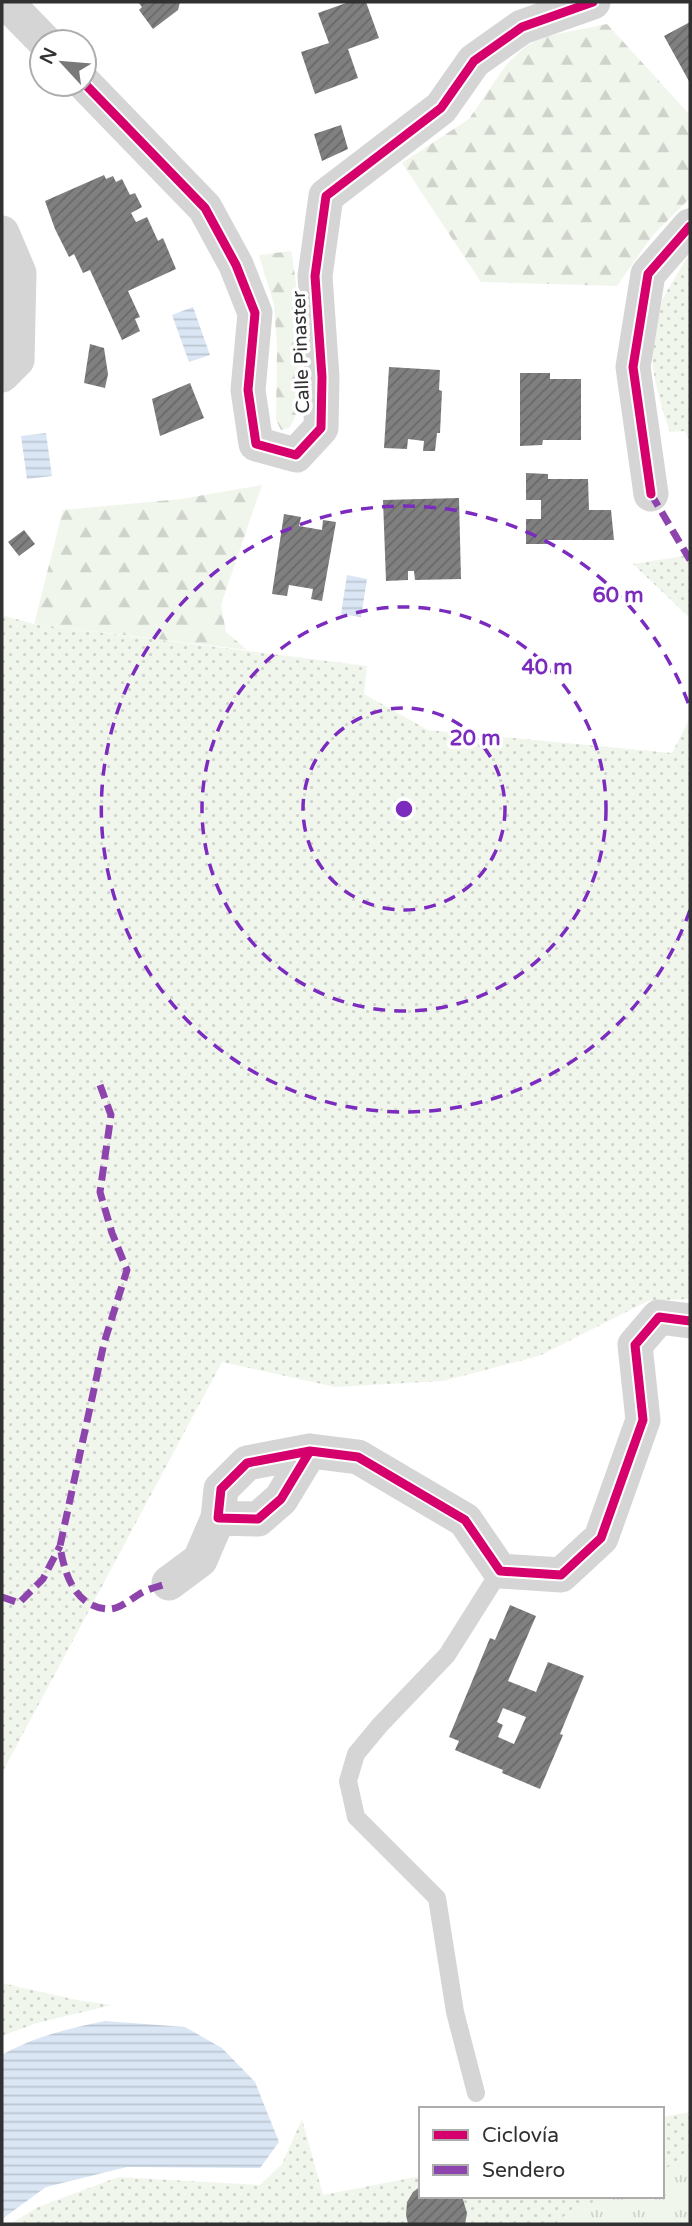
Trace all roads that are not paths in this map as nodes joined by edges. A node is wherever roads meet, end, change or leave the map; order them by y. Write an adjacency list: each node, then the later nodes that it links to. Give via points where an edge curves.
1 (6, 2): 3 (street)
2 (593, 2): 4 (street, Calle Pinaster, via 522,27 474,61 441,108 326,196 315,276 321,428 296,455 256,444 248,390 255,313 205,208)
3 (31, 28)
4 (98, 97)
5 (690, 226): 8 (street, via 648,274 633,367)
6 (2, 233): 7 (street, via 19,273 17,360)
7 (2, 375)
8 (651, 494)
9 (690, 1321): 12 (street, via 659,1317 635,1345 643,1420 601,1538 561,1575)
10 (310, 1451): 11 (street, via 281,1499 258,1519); 11 (street, via 247,1463 220,1489); 12 (street, via 358,1457 465,1520)
11 (218, 1518): 13 (street, via 200,1560)
12 (500, 1571): 14 (lane, via 447,1655 356,1754 348,1781 356,1817 437,1898 455,2012)
13 (169, 1583)
14 (477, 2092)

